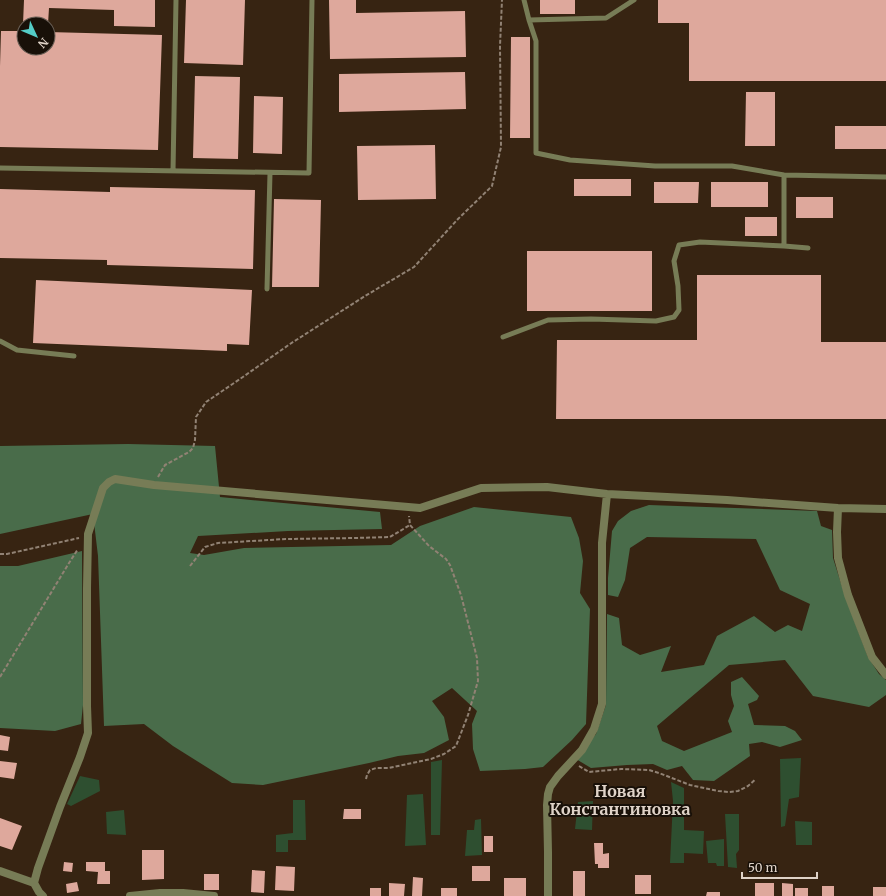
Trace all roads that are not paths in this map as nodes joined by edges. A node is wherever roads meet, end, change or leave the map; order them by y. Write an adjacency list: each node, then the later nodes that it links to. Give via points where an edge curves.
1 (176, 0): 7 (lane)
2 (312, 0): 8 (lane, via 309,173)
3 (524, 0): 5 (lane)
4 (634, 0): 5 (lane, via 606,18)
5 (529, 20): 9 (lane, via 536,41 536,153 570,160 655,166 732,166)
6 (0, 168): 7 (lane)
7 (173, 171): 8 (lane)
8 (270, 173): 13 (lane)
9 (784, 175): 10 (lane); 11 (lane)
10 (886, 177)
11 (784, 246): 12 (lane); 14 (lane, via 700,242 679,245 674,261 679,310 674,317 656,320 548,320)
12 (808, 248)
13 (267, 289)
14 (503, 337)
15 (0, 341): 16 (lane, via 16,350)
16 (74, 356)
17 (607, 494): 18 (street); 22 (street, via 547,487 481,488 420,508 154,485 115,479 109,482 104,488 88,534 88,733); 26 (street, via 602,543 602,704 594,730 582,750 550,787 546,806)
18 (838, 508): 19 (street); 20 (street, via 838,558 848,594 872,658)
19 (886, 508)
20 (886, 675)
21 (0, 871): 22 (street)
22 (34, 883): 23 (street)
23 (43, 896)
24 (130, 896): 25 (street, via 151,893)
25 (214, 896)
26 (548, 896)

